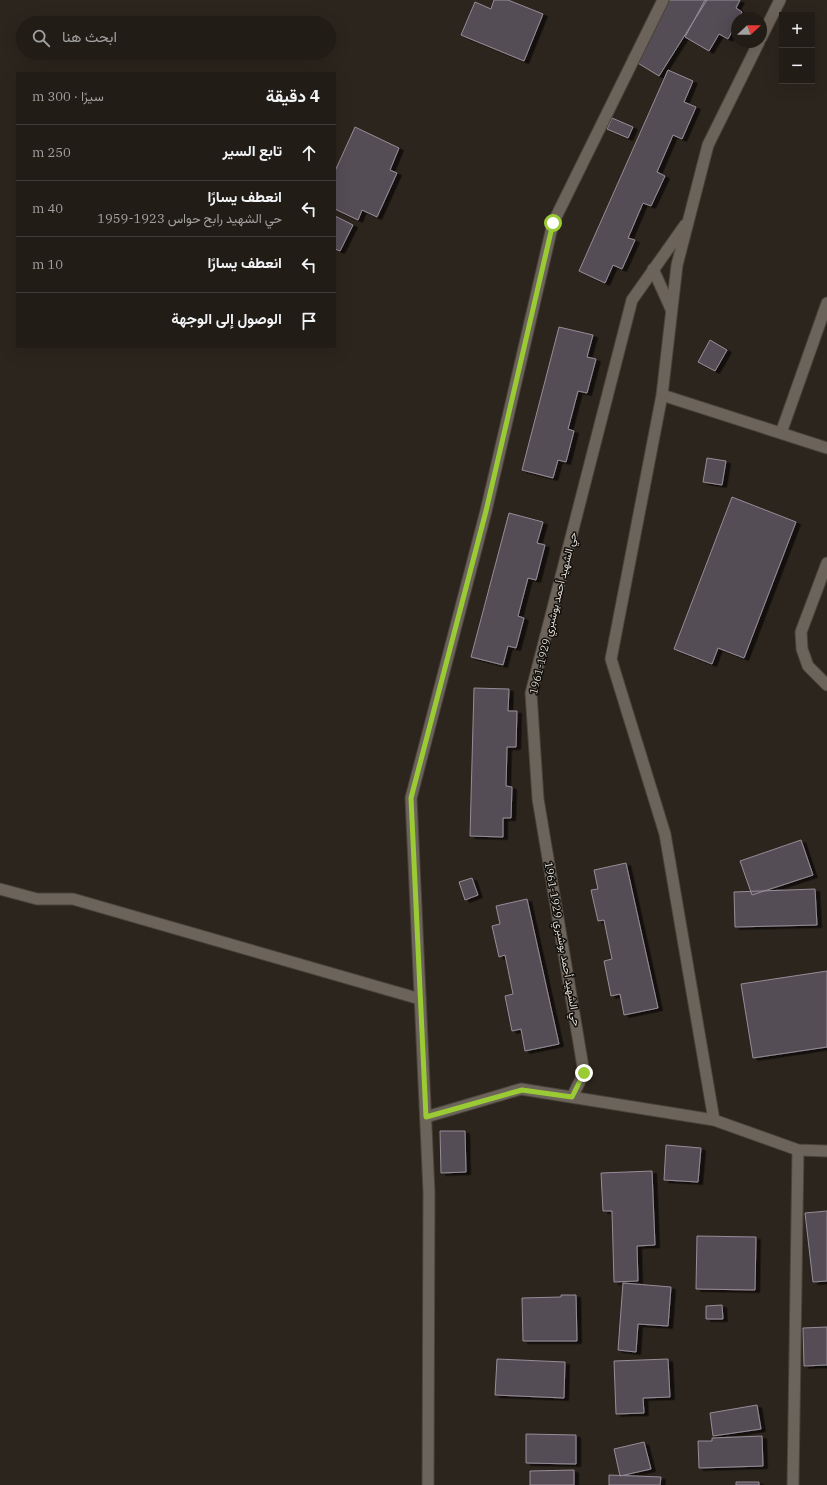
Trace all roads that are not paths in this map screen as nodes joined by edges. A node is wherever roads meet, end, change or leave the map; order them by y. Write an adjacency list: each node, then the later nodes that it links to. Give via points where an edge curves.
1 (663, 0): 15 (street, via 553,223 486,511 411,798)
2 (780, 0): 3 (street)
3 (767, 26)
4 (756, 48): 5 (street, via 708,145)
5 (689, 219): 6 (street, حي الشهيد أحمد بوشبري 1929-1961); 8 (street, via 676,265)
6 (653, 269): 8 (street); 16 (street, حي الشهيد أحمد بوشبري 1929-1961, via 632,300 531,693 538,799 584,1073)
7 (827, 303): 10 (street)
8 (671, 309): 9 (street)
9 (662, 395): 10 (street); 18 (street, via 611,659 665,834)
10 (781, 433): 11 (street)
11 (827, 448)
12 (827, 563): 13 (street, via 801,632 802,649 808,666)
13 (827, 685)
14 (0, 889): 15 (street, via 37,899 73,900)
15 (420, 999): 17 (street)
16 (572, 1097): 17 (street, via 522,1090); 18 (street)
17 (426, 1117): 21 (street, via 429,1192)
18 (714, 1120): 19 (street)
19 (798, 1150): 20 (street); 22 (street)
20 (827, 1151)
21 (428, 1485)
22 (793, 1485)

